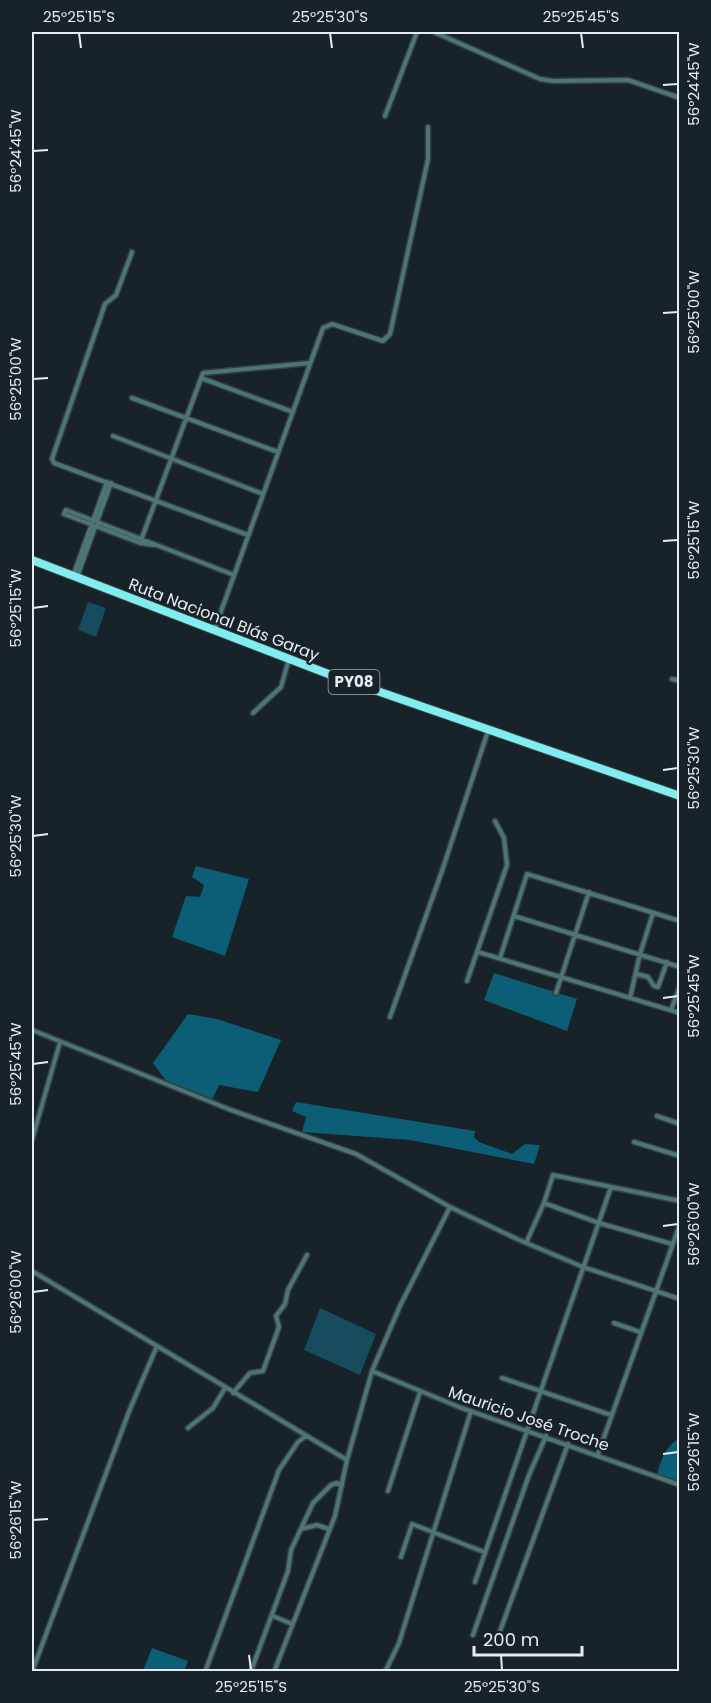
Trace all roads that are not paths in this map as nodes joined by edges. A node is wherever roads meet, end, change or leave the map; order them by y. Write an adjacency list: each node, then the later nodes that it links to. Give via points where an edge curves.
1 (417, 32): 4 (street)
2 (434, 32): 3 (street, via 540,79 628,80)
3 (680, 98)
4 (385, 116)
5 (428, 127): 7 (street, via 428,159 390,334 383,341 327,325)
6 (132, 252): 15 (street, via 116,295 105,304 52,459)
7 (310, 363): 8 (street, via 207,371); 10 (street)
8 (201, 378): 10 (street); 11 (street)
9 (132, 398): 11 (street)
10 (292, 412): 13 (street)
11 (186, 418): 13 (street); 14 (street)
12 (113, 436): 14 (street)
13 (278, 452): 16 (street)
14 (171, 460): 16 (street); 17 (street)
15 (109, 483): 17 (street); 18 (street)
16 (263, 494): 19 (street)
17 (156, 500): 19 (street); 20 (street)
18 (94, 523): 18 (street, via 66,510 64,514); 20 (street); 23 (street)
19 (248, 536): 22 (street)
20 (141, 541): 22 (street)
21 (32, 560): 23 (highway, Ruta Nacional Blás Garay / PY08)
22 (234, 575): 24 (street)
23 (75, 577): 24 (highway, Ruta Nacional Blás Garay / PY08)
24 (214, 630): 25 (highway, Ruta Nacional Blás Garay / PY08)
25 (290, 659): 28 (street, via 281,687); 29 (highway, Ruta Nacional Blás Garay / PY08)
26 (672, 679): 27 (street)
27 (680, 681)
28 (253, 713)
29 (489, 730): 30 (highway, Ruta Nacional Blás Garay / PY08); 50 (street)
30 (680, 796)
31 (495, 821): 37 (street, via 504,838 507,865)
32 (589, 892): 33 (street); 34 (street, via 527,873); 36 (street)
33 (653, 913): 35 (street); 38 (street)
34 (514, 916): 36 (street); 39 (street)
35 (680, 921)
36 (575, 935): 38 (street); 43 (street)
37 (478, 952): 39 (street); 44 (street)
38 (640, 954): 40 (street); 42 (street)
39 (500, 958): 43 (street)
40 (667, 962): 41 (street); 42 (street, via 658,987 648,977)
41 (680, 967)
42 (636, 974): 47 (street)
43 (561, 977): 46 (street); 47 (street)
44 (467, 981)
45 (680, 986): 48 (street)
46 (556, 993)
47 (630, 998): 48 (street)
48 (671, 1010): 49 (street)
49 (680, 1012)
50 (390, 1017)
51 (32, 1030): 52 (street)
52 (60, 1042): 55 (street); 61 (street, via 231,1110 356,1154)
53 (657, 1116): 54 (street)
54 (680, 1124)
55 (32, 1140)
56 (634, 1142): 57 (street)
57 (680, 1156)
58 (611, 1187): 59 (street); 60 (street, via 553,1175); 62 (street)
59 (680, 1202)
60 (544, 1203): 62 (street); 64 (street)
61 (450, 1208): 64 (street); 74 (street)
62 (599, 1223): 65 (street); 67 (street)
63 (680, 1224): 65 (street)
64 (526, 1243): 67 (street)
65 (672, 1244): 69 (street)
66 (307, 1255): 77 (street, via 276,1316 279,1327 263,1371 250,1373)
67 (585, 1267): 69 (street); 79 (street)
68 (32, 1271): 73 (street)
69 (655, 1290): 70 (street); 72 (street)
70 (680, 1299)
71 (614, 1323): 72 (street)
72 (640, 1332): 81 (street)
73 (157, 1346): 76 (street); 102 (street)
74 (372, 1371): 78 (street, Mauricio José Troche); 88 (street)
75 (501, 1378): 79 (street)
76 (225, 1388): 77 (street); 82 (street, via 213,1408)
77 (232, 1392): 84 (street)
78 (420, 1392): 80 (street, Mauricio José Troche); 91 (street)
79 (542, 1392): 81 (street); 83 (street)
80 (471, 1411): 83 (street, Mauricio José Troche); 94 (street)
81 (611, 1415): 87 (street)
82 (188, 1428)
83 (528, 1430): 85 (street, Mauricio José Troche); 95 (street)
84 (306, 1436): 88 (street); 103 (street, via 279,1470)
85 (546, 1436): 86 (street, Mauricio José Troche); 101 (street)
86 (568, 1444): 87 (street, Mauricio José Troche); 100 (street)
87 (598, 1454): 89 (street, Mauricio José Troche)
88 (347, 1460): 90 (street)
89 (680, 1485)
90 (342, 1486): 92 (street, via 331,1485 313,1503); 93 (street)
91 (388, 1491)
92 (301, 1529): 93 (street, via 317,1525); 98 (street, via 291,1550)
93 (329, 1529): 99 (street)
94 (435, 1531): 95 (street); 96 (street, via 412,1524); 106 (street, via 399,1643)
95 (484, 1552): 97 (street)
96 (401, 1557)
97 (475, 1582)
98 (273, 1616): 99 (street); 104 (street)
99 (292, 1624): 105 (street)
100 (499, 1634)
101 (473, 1635)
102 (32, 1671)
103 (205, 1671)
104 (251, 1671)
105 (274, 1671)
106 (385, 1671)

